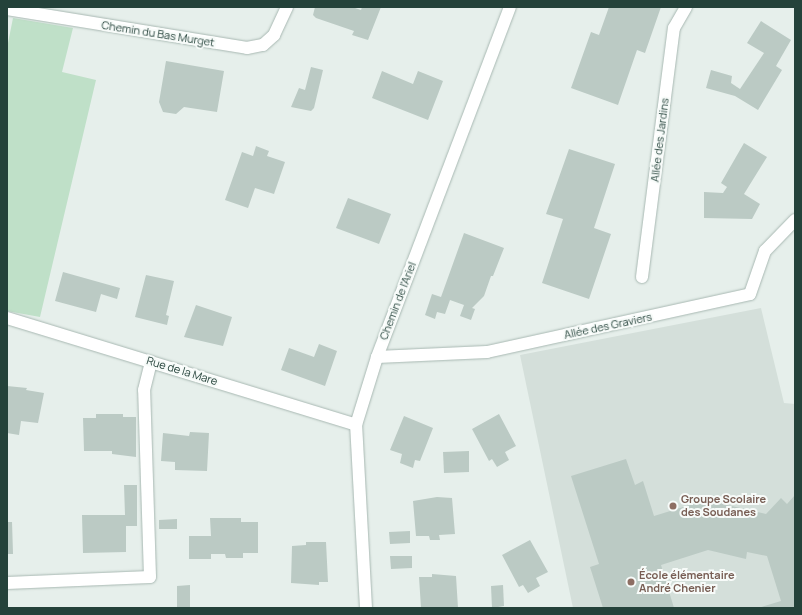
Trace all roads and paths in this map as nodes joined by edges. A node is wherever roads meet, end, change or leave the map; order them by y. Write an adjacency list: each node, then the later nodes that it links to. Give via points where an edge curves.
1 (287, 7): 4 (street, Chemin du Bas Murget, via 274,35 263,45 247,48)
2 (510, 7): 8 (street, Chemin de l'Ariel)
3 (686, 7): 6 (street, Allée des Jardins, via 674,28)
4 (7, 9)
5 (795, 220): 8 (street, Allée des Graviers, via 765,250 750,294 487,352)
6 (642, 277)
7 (7, 318): 9 (street, Rue de la Mare)
8 (377, 357): 10 (street, Chemin de l'Ariel)
9 (151, 362): 10 (street, Rue de la Mare); 11 (street, via 144,390 150,577)
10 (356, 425): 12 (street, Chemin de l'Ariel)
11 (7, 583)
12 (366, 608)

